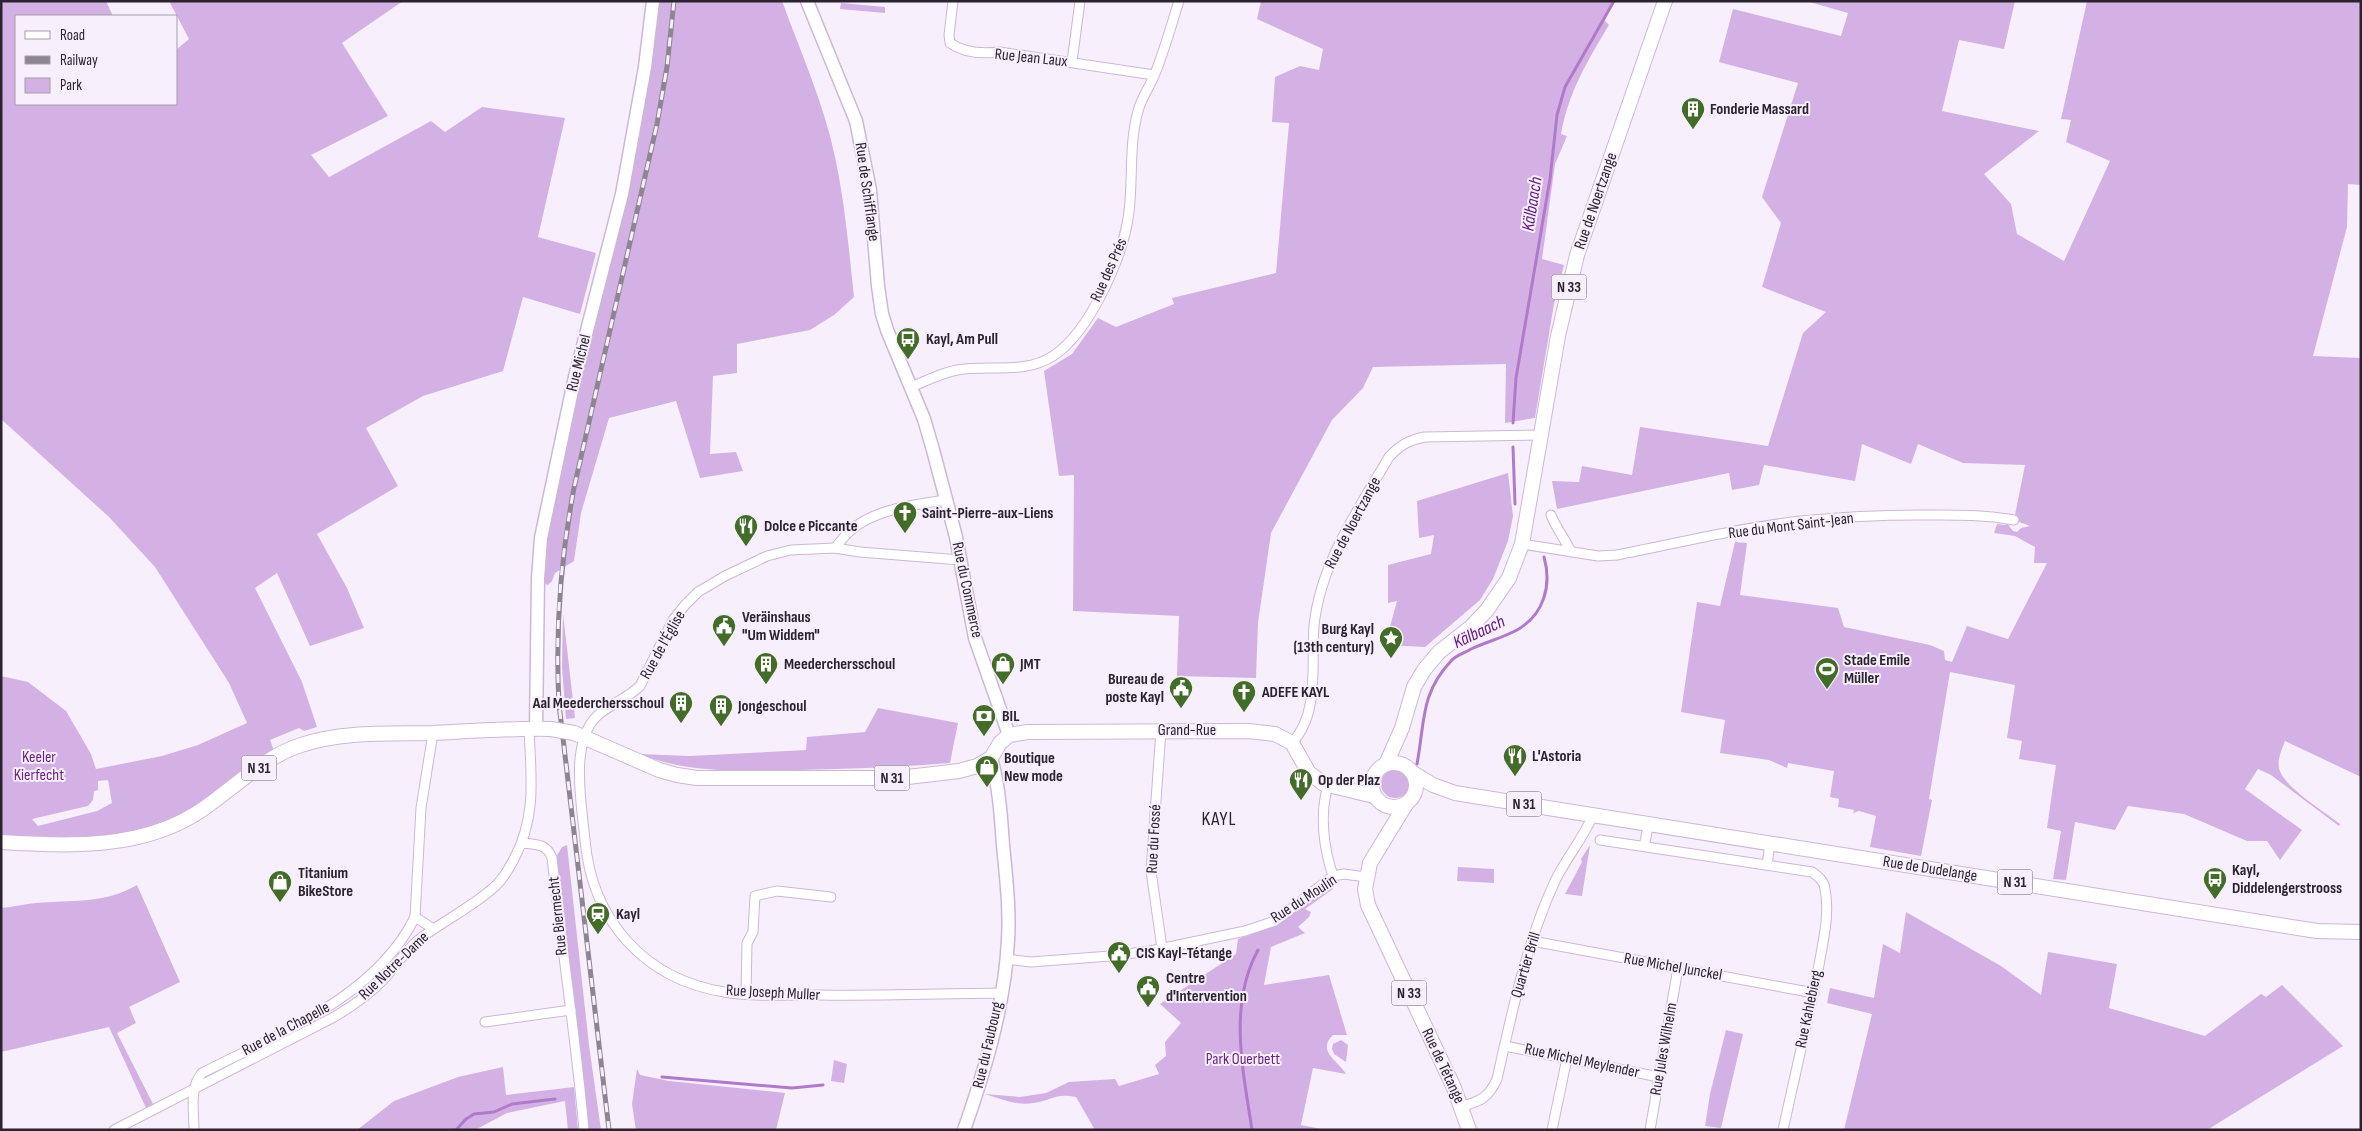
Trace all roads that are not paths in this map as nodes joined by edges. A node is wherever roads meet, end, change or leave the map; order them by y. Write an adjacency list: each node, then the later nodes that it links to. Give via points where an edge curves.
1 (653, 1): 19 (main road, Rue Michel, via 645,68 622,194 574,382 541,538)
2 (807, 1): 9 (main road, Rue de Schifflange, via 856,121 870,190 882,314)
3 (953, 1): 7 (street, Rue Jean Laux, via 948,35 950,43 959,49)
4 (1080, 1): 7 (street)
5 (1179, 1): 8 (street, Rue des Prés)
6 (1665, 1): 10 (main road, Rue de Noertzange / N 33, via 1577,255 1564,303)
7 (1072, 62): 8 (street, Rue Jean Laux)
8 (1154, 75): 9 (street, Rue des Prés, via 1138,108 1134,128 1129,211 1119,255 1087,320 1071,341 1052,356 1034,364 956,370)
9 (911, 387): 11 (main road, Rue du Commerce, via 931,442)
10 (1540, 436): 14 (main road, Rue de Noertzange / N 33); 24 (street, Rue de Noertzange, via 1425,437 1399,446 1389,457 1332,558 1323,582 1314,627 1310,700 1304,725)
11 (945, 500): 15 (street, via 879,514 851,530); 17 (main road, Rue du Commerce)
12 (1551, 514): 16 (street, via 1555,527)
13 (2014, 520): 16 (street, Rue du Mont Saint-Jean, via 1996,516 1882,515 1744,530 1617,555)
14 (1522, 544): 16 (street, Rue du Mont Saint-Jean); 18 (main road, Rue de Noertzange / N 33, via 1509,578 1487,610 1439,652 1424,670 1414,687)
15 (835, 548): 17 (street, Rue de l'Église); 22 (street, Rue de l'Église, via 791,550 767,556 698,592 673,620 640,686 597,716)
16 (1571, 552)
17 (960, 560): 23 (main road, Rue du Commerce, via 976,638)
18 (1402, 728): 26 (main road, N 33); 27 (main road, N 33)
19 (533, 729): 21 (main road, N 31); 22 (main road, N 31, bridge); 38 (street, Rue Notre-Dame, via 532,802)
20 (1161, 730): 23 (main road, Grand-Rue); 24 (main road, Grand-Rue, via 1248,731 1275,734); 49 (street, Rue du Fossé, via 1152,872)
21 (434, 733): 37 (main road, N 31, via 341,736 299,745 256,770 202,810 145,836 86,845); 45 (street, via 421,808)
22 (579, 735): 25 (main road, N 31, via 659,770 697,778 899,778 959,771); 53 (street, Rue Joseph Muller, via 587,861 602,905 620,934 652,963 676,977 699,986)
23 (1009, 735): 25 (main road, N 31)
24 (1292, 743): 29 (main road, via 1309,773)
25 (991, 758): 50 (main road, via 996,774 1006,886)
26 (1386, 764): 27 (main road, via 1394,763); 28 (main road)
27 (1410, 770): 30 (main road, Rue de Dudelange / N 31, via 1433,785); 32 (main road, via 1416,790)
28 (1374, 776): 29 (main road, via 1359,784); 31 (main road, via 1372,789)
29 (1335, 787): 31 (main road); 42 (street, via 1322,812)
30 (1455, 793): 32 (main road, Rue de Dudelange / N 31, via 1431,793); 33 (main road, Rue de Dudelange / N 31)
31 (1379, 800): 32 (main road, via 1391,807); 35 (main road)
32 (1410, 801): 35 (main road, N 33)
33 (1593, 815): 34 (main road, Rue de Dudelange / N 31); 48 (street, Quartier Brill, via 1585,834 1555,881)
34 (1649, 823): 39 (main road, Rue de Dudelange / N 31); 40 (street)
35 (1385, 840): 43 (main road, Rue de Tétange / N 33, via 1370,863)
36 (1600, 840): 40 (street)
37 (1, 842)
38 (522, 843): 46 (street, Rue Notre-Dame, via 507,873 492,890); 55 (street, Rue Biermecht, via 544,847 552,858)
39 (1770, 843): 41 (street); 47 (main road, Rue de Dudelange / N 31, via 2317,931)
40 (1644, 846): 41 (street)
41 (1767, 865): 52 (street, Rue Kahlebierg, via 1812,872 1821,879 1825,888 1825,928)
42 (1333, 876): 43 (street, Rue du Moulin); 49 (street, Rue du Moulin, via 1275,921 1245,931)
43 (1366, 876): 61 (main road, Rue de Tétange / N 33, via 1368,905)
44 (831, 898): 53 (street, via 777,891 755,896 753,932 747,943)
45 (416, 917): 46 (street); 60 (street, Rue de la Chapelle, via 381,964 352,992 327,1009 202,1073 195,1081)
46 (432, 928): 60 (street, Rue Notre-Dame, via 361,1000 314,1029)
47 (2361, 932)
48 (1532, 941): 51 (street, Rue Michel Junckel); 57 (street, Quartier Brill)
49 (1162, 948): 50 (street, Rue du Moulin, via 1110,956 1031,962)
50 (1006, 960): 54 (main road, Rue du Faubourg)
51 (1678, 968): 52 (street, Rue Michel Junckel); 59 (street, Rue Jules Wilhelm)
52 (1814, 993): 69 (street, Rue Kahlebierg)
53 (746, 994): 54 (street, Rue Joseph Muller)
54 (1000, 994): 65 (main road, Rue du Faubourg, via 980,1085)
55 (571, 1010): 56 (street); 64 (street, Rue Biermecht)
56 (486, 1022)
57 (1505, 1046): 58 (street, Rue Michel Meylender); 61 (street, Quartier Brill, via 1497,1080 1490,1093 1480,1102)
58 (1567, 1058): 59 (street, Rue Michel Meylender); 67 (street)
59 (1660, 1077): 68 (street, Rue Jules Wilhelm)
60 (194, 1090): 62 (street, Rue Notre-Dame); 63 (street)
61 (1462, 1106): 66 (main road, Rue de Tétange / N 33)
62 (114, 1130)
63 (194, 1130)
64 (584, 1130)
65 (964, 1130)
66 (1469, 1130)
67 (1552, 1130)
68 (1650, 1130)
69 (1783, 1130)

